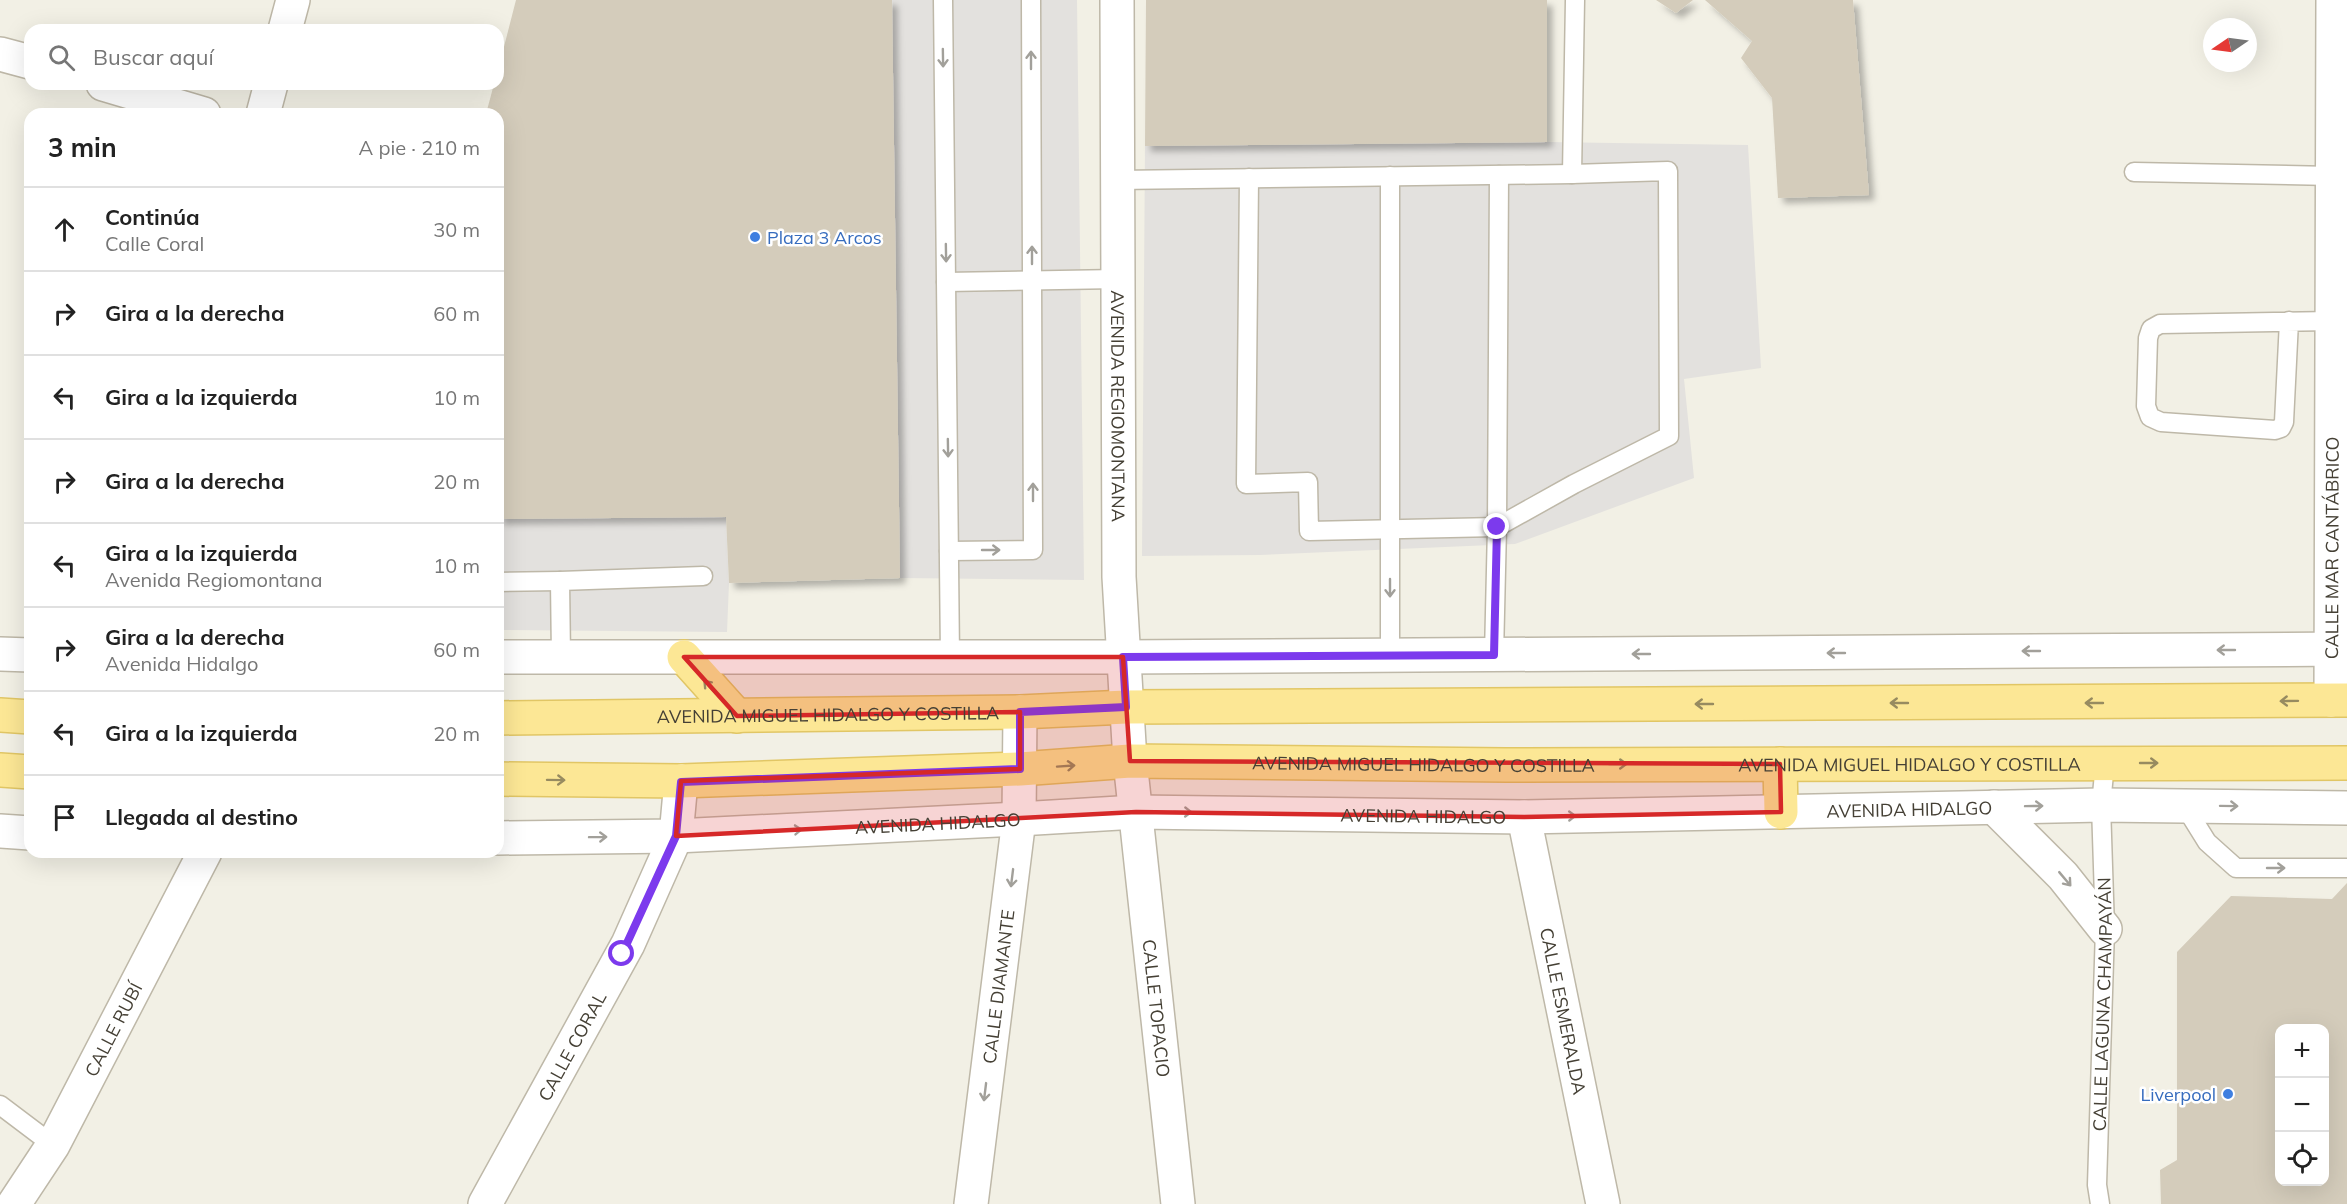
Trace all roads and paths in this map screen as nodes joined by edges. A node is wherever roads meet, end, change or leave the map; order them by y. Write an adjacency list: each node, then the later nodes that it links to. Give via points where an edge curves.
1 (293, 0): 7 (street)
2 (943, 0): 24 (lane, one-way to 24)
3 (1031, 0): 23 (lane, one-way to 3)
4 (1117, 0): 21 (street, AVENIDA REGIOMONTANA)
5 (1575, 0): 16 (lane)
6 (2333, 0): 8 (street, CALLE MAR CANTÁBRICO)
7 (287, 24)
8 (2340, 34): 19 (street, CALLE MAR CANTÁBRICO)
9 (0, 54): 10 (street)
10 (24, 60)
11 (123, 90): 13 (street)
12 (269, 90): 14 (street)
13 (184, 108)
14 (265, 108)
15 (2134, 172): 19 (lane)
16 (1572, 174): 17 (lane); 27 (lane, via 1668,171 1670,436)
17 (1499, 175): 18 (lane); 27 (lane)
18 (1390, 176): 20 (lane); 28 (lane)
19 (2332, 176): 26 (street, CALLE MAR CANTÁBRICO)
20 (1249, 178): 21 (lane); 28 (lane, via 1246,484 1308,482 1309,531)
21 (1118, 180): 22 (street, AVENIDA REGIOMONTANA)
22 (1118, 279): 23 (lane); 42 (street, AVENIDA REGIOMONTANA)
23 (1032, 280): 24 (lane); 29 (lane, one-way to 23, via 1034,550)
24 (946, 282): 29 (lane, one-way to 29)
25 (2289, 321): 25 (lane, via 2160,324 2151,329 2146,406 2150,417 2161,422 2281,428); 26 (lane)
26 (2332, 321): 33 (street, CALLE MAR CANTÁBRICO)
27 (1497, 527): 28 (lane); 36 (lane)
28 (1390, 530): 37 (lane, one-way to 37)
29 (949, 551): 41 (lane)
30 (704, 576): 31 (lane)
31 (560, 580): 32 (lane); 39 (lane)
32 (504, 582)
33 (2339, 649): 36 (street, one-way to 36); 43 (street, CALLE MAR CANTÁBRICO)
34 (0, 654): 35 (street)
35 (24, 655)
36 (1494, 655): 37 (street)
37 (1390, 656): 42 (street)
38 (504, 657): 39 (street)
39 (561, 657): 40 (street)
40 (684, 657): 41 (street); 47 (main road, one-way to 40)
41 (950, 657): 42 (street)
42 (1123, 657): 44 (street, AVENIDA REGIOMONTANA)
43 (2339, 700): 44 (main road, AVENIDA MIGUEL HIDALGO Y COSTILLA, one-way to 44)
44 (1126, 707): 45 (main road, AVENIDA MIGUEL HIDALGO Y COSTILLA); 50 (street, AVENIDA REGIOMONTANA)
45 (1020, 712): 47 (main road, AVENIDA MIGUEL HIDALGO Y COSTILLA); 54 (street, CALLE DIAMANTE)
46 (0, 715): 48 (main road)
47 (737, 716): 49 (main road, AVENIDA MIGUEL HIDALGO Y COSTILLA)
48 (24, 717)
49 (504, 718)
50 (1130, 761): 52 (main road, AVENIDA MIGUEL HIDALGO Y COSTILLA, one-way to 52); 54 (main road, AVENIDA MIGUEL HIDALGO Y COSTILLA, one-way to 50); 63 (street, AVENIDA REGIOMONTANA)
51 (2347, 763): 53 (main road, AVENIDA MIGUEL HIDALGO Y COSTILLA, one-way to 51)
52 (1780, 764): 53 (main road, AVENIDA MIGUEL HIDALGO Y COSTILLA); 64 (main road)
53 (2105, 764): 59 (lane, CALLE LAGUNA CHAMPAYÁN)
54 (1020, 769): 58 (main road, AVENIDA MIGUEL HIDALGO Y COSTILLA); 66 (street, CALLE DIAMANTE)
55 (0, 770): 56 (main road)
56 (24, 772)
57 (504, 780): 58 (main road, AVENIDA MIGUEL HIDALGO Y COSTILLA, one-way to 58)
58 (681, 782): 69 (street, CALLE CORAL)
59 (2101, 805): 60 (street, AVENIDA HIDALGO); 61 (street, AVENIDA HIDALGO, one-way to 59); 73 (lane, CALLE LAGUNA CHAMPAYÁN)
60 (2184, 805): 62 (street, AVENIDA HIDALGO, one-way to 62); 72 (lane, one-way to 72, via 2207,842 2236,868)
61 (1994, 807): 64 (street, AVENIDA HIDALGO); 73 (street, one-way to 73, via 2063,876)
62 (2347, 808)
63 (1136, 812): 65 (street, AVENIDA HIDALGO, one-way to 65); 66 (street, AVENIDA HIDALGO); 79 (street, CALLE TOPACIO)
64 (1781, 812): 65 (street, AVENIDA HIDALGO, one-way to 64)
65 (1524, 817): 80 (street, CALLE ESMERALDA)
66 (1019, 819): 69 (street, AVENIDA HIDALGO, one-way to 66); 78 (street, CALLE DIAMANTE, one-way to 78)
67 (0, 831): 68 (street)
68 (24, 833)
69 (676, 836): 70 (street, AVENIDA HIDALGO, one-way to 69); 77 (street, CALLE CORAL, via 628,944)
70 (504, 838)
71 (202, 858): 75 (street, CALLE RUBÍ)
72 (2347, 868)
73 (2105, 929): 81 (lane, CALLE LAGUNA CHAMPAYÁN, via 2097,1185)
74 (0, 1105): 75 (lane)
75 (54, 1145): 76 (street, CALLE RUBÍ)
76 (14, 1204)
77 (484, 1204)
78 (971, 1204)
79 (1178, 1204)
80 (1602, 1204)
81 (2100, 1204)

